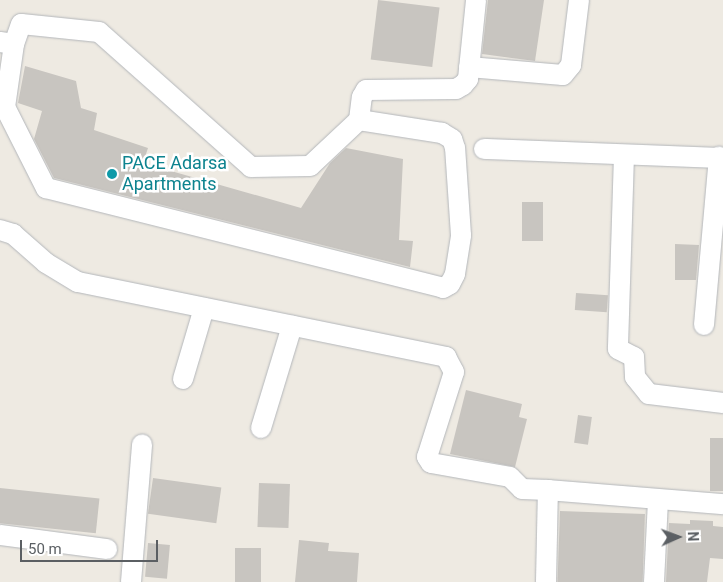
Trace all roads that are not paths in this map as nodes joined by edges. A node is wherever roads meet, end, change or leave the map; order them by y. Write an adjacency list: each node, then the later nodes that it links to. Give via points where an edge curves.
1 (476, 0): 4 (street)
2 (579, 0): 4 (street, via 571,65 563,75)
3 (7, 43): 5 (street, via 17,29 27,24 100,32 251,167 310,166); 5 (street, via 5,107 46,188 443,288 450,284 455,274 461,235 452,139 442,133)
4 (469, 67): 5 (street, via 468,79 456,89 366,90)
5 (359, 120)
6 (484, 149): 7 (street)
7 (624, 155): 8 (street); 15 (street, via 618,349 634,357 638,385 650,394)
8 (721, 158): 10 (street)
9 (0, 230): 11 (street, via 13,234 46,263 78,282)
10 (716, 279): 12 (street)
11 (204, 308): 13 (street); 14 (street)
12 (704, 325)
13 (292, 326): 16 (street); 18 (street, via 446,357 454,372 427,457 431,463 510,477 522,489)
14 (183, 379)
15 (723, 403)
16 (261, 428)
17 (142, 444): 23 (street)
18 (548, 490): 19 (street); 24 (street)
19 (658, 501): 20 (street); 25 (street)
20 (723, 504)
21 (0, 534): 22 (street)
22 (107, 549)
23 (131, 582)
24 (546, 582)
25 (654, 582)

